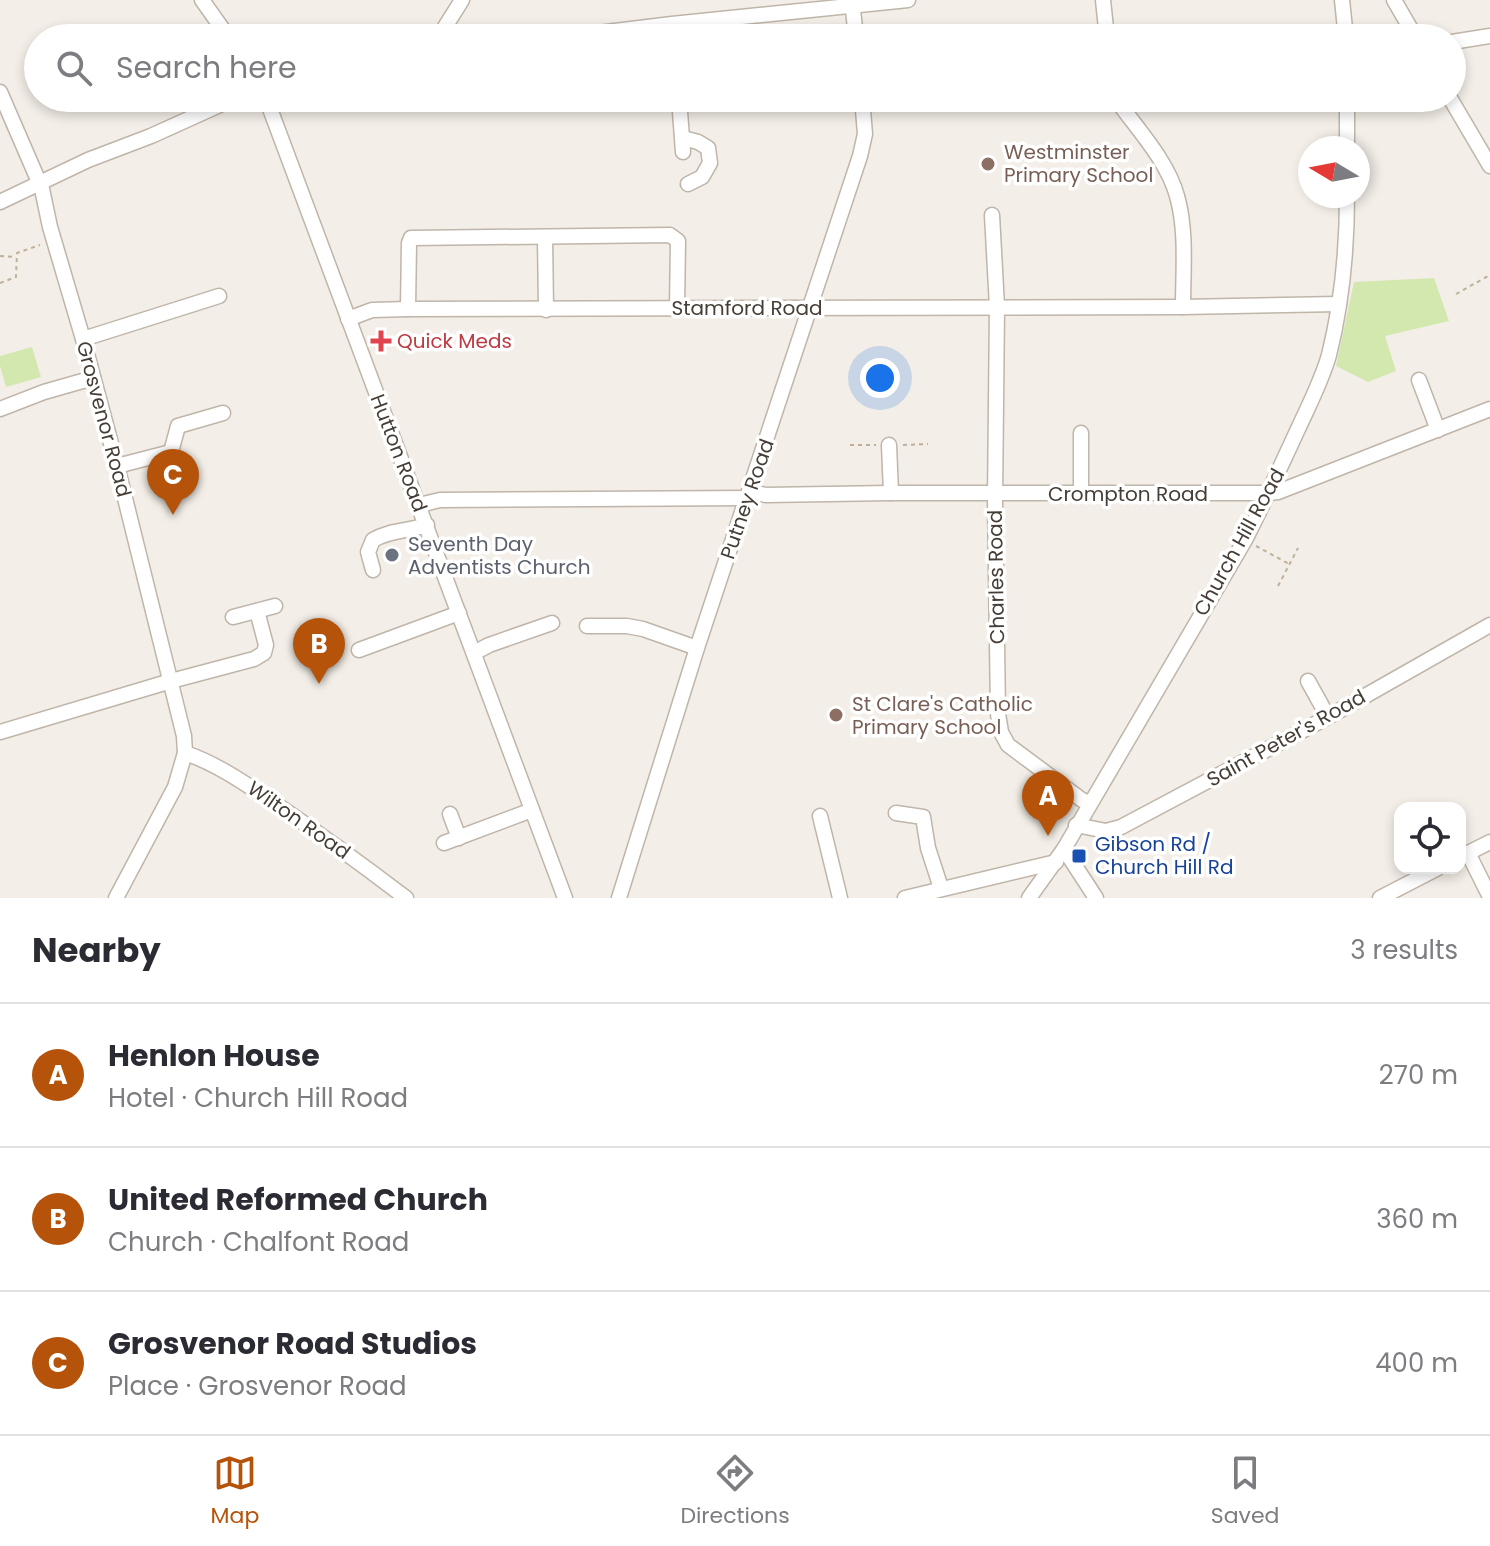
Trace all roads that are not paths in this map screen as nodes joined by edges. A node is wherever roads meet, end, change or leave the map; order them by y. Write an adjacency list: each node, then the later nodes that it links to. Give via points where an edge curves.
1 (202, 0): 9 (street)
2 (462, 0): 10 (street)
3 (908, 0): 8 (street)
4 (1103, 0): 13 (street)
5 (1342, 0): 14 (street)
6 (1350, 0): 15 (street)
7 (1394, 0): 16 (street)
8 (852, 2): 11 (street); 12 (street)
9 (219, 24)
10 (447, 24)
11 (715, 24)
12 (854, 24)
13 (1106, 24)
14 (1345, 24)
15 (1347, 24)
16 (1408, 24)
17 (1490, 36): 18 (street)
18 (1466, 40)
19 (0, 92): 29 (street, Grosvenor Road)
20 (204, 112): 29 (street)
21 (271, 112): 43 (street, Hutton Road)
22 (680, 112): 30 (street, via 683,145 698,142 708,148 710,163 702,177)
23 (863, 112): 40 (street, Putney Road, via 860,156)
24 (1125, 112): 38 (street, via 1176,193 1182,221)
25 (1347, 112): 27 (street)
26 (1458, 112): 28 (street)
27 (1347, 136)
28 (1490, 166)
29 (41, 183): 31 (street); 44 (street, Grosvenor Road)
30 (688, 184)
31 (0, 202)
32 (1347, 208): 36 (street, Church Hill Road)
33 (992, 215): 37 (street, Charles Road)
34 (545, 237): 39 (street, via 670,235 678,241); 41 (street, via 411,238); 42 (street)
35 (219, 296): 44 (street)
36 (1339, 304): 38 (street, Stamford Road); 57 (street, Church Hill Road, via 1328,357)
37 (997, 307): 38 (street, Stamford Road); 40 (street, Stamford Road); 58 (street, Charles Road)
38 (1183, 307)
39 (677, 308): 40 (street, Stamford Road); 42 (street, Stamford Road)
40 (810, 308): 60 (street, Putney Road)
41 (408, 309): 42 (street, Stamford Road); 43 (street, Stamford Road, via 372,310)
42 (546, 310)
43 (348, 319): 61 (street, Hutton Road)
44 (83, 339): 45 (street, Grosvenor Road)
45 (93, 378): 47 (street); 54 (street, Grosvenor Road)
46 (1419, 380): 50 (street)
47 (0, 409)
48 (1490, 409): 50 (street, Crompton Road)
49 (223, 413): 53 (street, via 178,426)
50 (1438, 430): 57 (street, Crompton Road)
51 (1081, 433): 59 (street)
52 (889, 445): 56 (street)
53 (171, 452): 54 (street); 55 (street)
54 (117, 466): 74 (street, Grosvenor Road)
55 (178, 470)
56 (891, 493): 58 (street, Crompton Road); 60 (street, Crompton Road)
57 (1269, 493): 59 (street, Crompton Road); 79 (street, Church Hill Road)
58 (996, 494): 59 (street, Crompton Road); 79 (street, Charles Road, via 1001,732 1027,761)
59 (1081, 494)
60 (749, 495): 61 (street, Crompton Road, via 440,500); 71 (street, Putney Road)
61 (419, 505): 62 (street, Hutton Road)
62 (427, 525): 63 (street, via 373,540 368,552); 66 (street, Hutton Road)
63 (373, 570)
64 (275, 606): 65 (street)
65 (257, 611): 67 (street); 74 (street, via 264,653)
66 (459, 613): 72 (street); 73 (street, Hutton Road)
67 (233, 617)
68 (552, 623): 73 (street)
69 (1490, 625): 76 (street, Saint Peter's Road)
70 (587, 626): 71 (street, via 643,629)
71 (697, 648): 97 (street, Putney Road)
72 (359, 650)
73 (474, 653): 80 (street, Hutton Road)
74 (171, 681): 77 (street); 78 (street, Grosvenor Road)
75 (1308, 681): 76 (street)
76 (1328, 717): 84 (street, Saint Peter's Road, via 1121,827 1106,831)
77 (0, 732)
78 (185, 753): 94 (street, via 175,787); 95 (street, Wilton Road, via 242,781)
79 (1090, 803): 84 (street, Church Hill Road)
80 (532, 810): 85 (street); 96 (street, Hutton Road)
81 (896, 813): 92 (street, via 923,817)
82 (450, 814): 85 (street)
83 (820, 816): 98 (street)
84 (1076, 825): 89 (street, Church Hill Road)
85 (459, 838): 87 (street)
86 (1490, 842): 88 (street)
87 (444, 843)
88 (1466, 854)
89 (1060, 856): 92 (street); 100 (street, Church Hill Road); 101 (street, Church Hill Road); 102 (street)
90 (1466, 858): 93 (street)
91 (1426, 874): 103 (street)
92 (941, 888): 99 (street)
93 (1490, 897)
94 (116, 898)
95 (406, 898)
96 (565, 898)
97 (619, 898)
98 (840, 898)
99 (905, 898)
100 (1029, 898)
101 (1039, 898)
102 (1096, 898)
103 (1380, 898)

